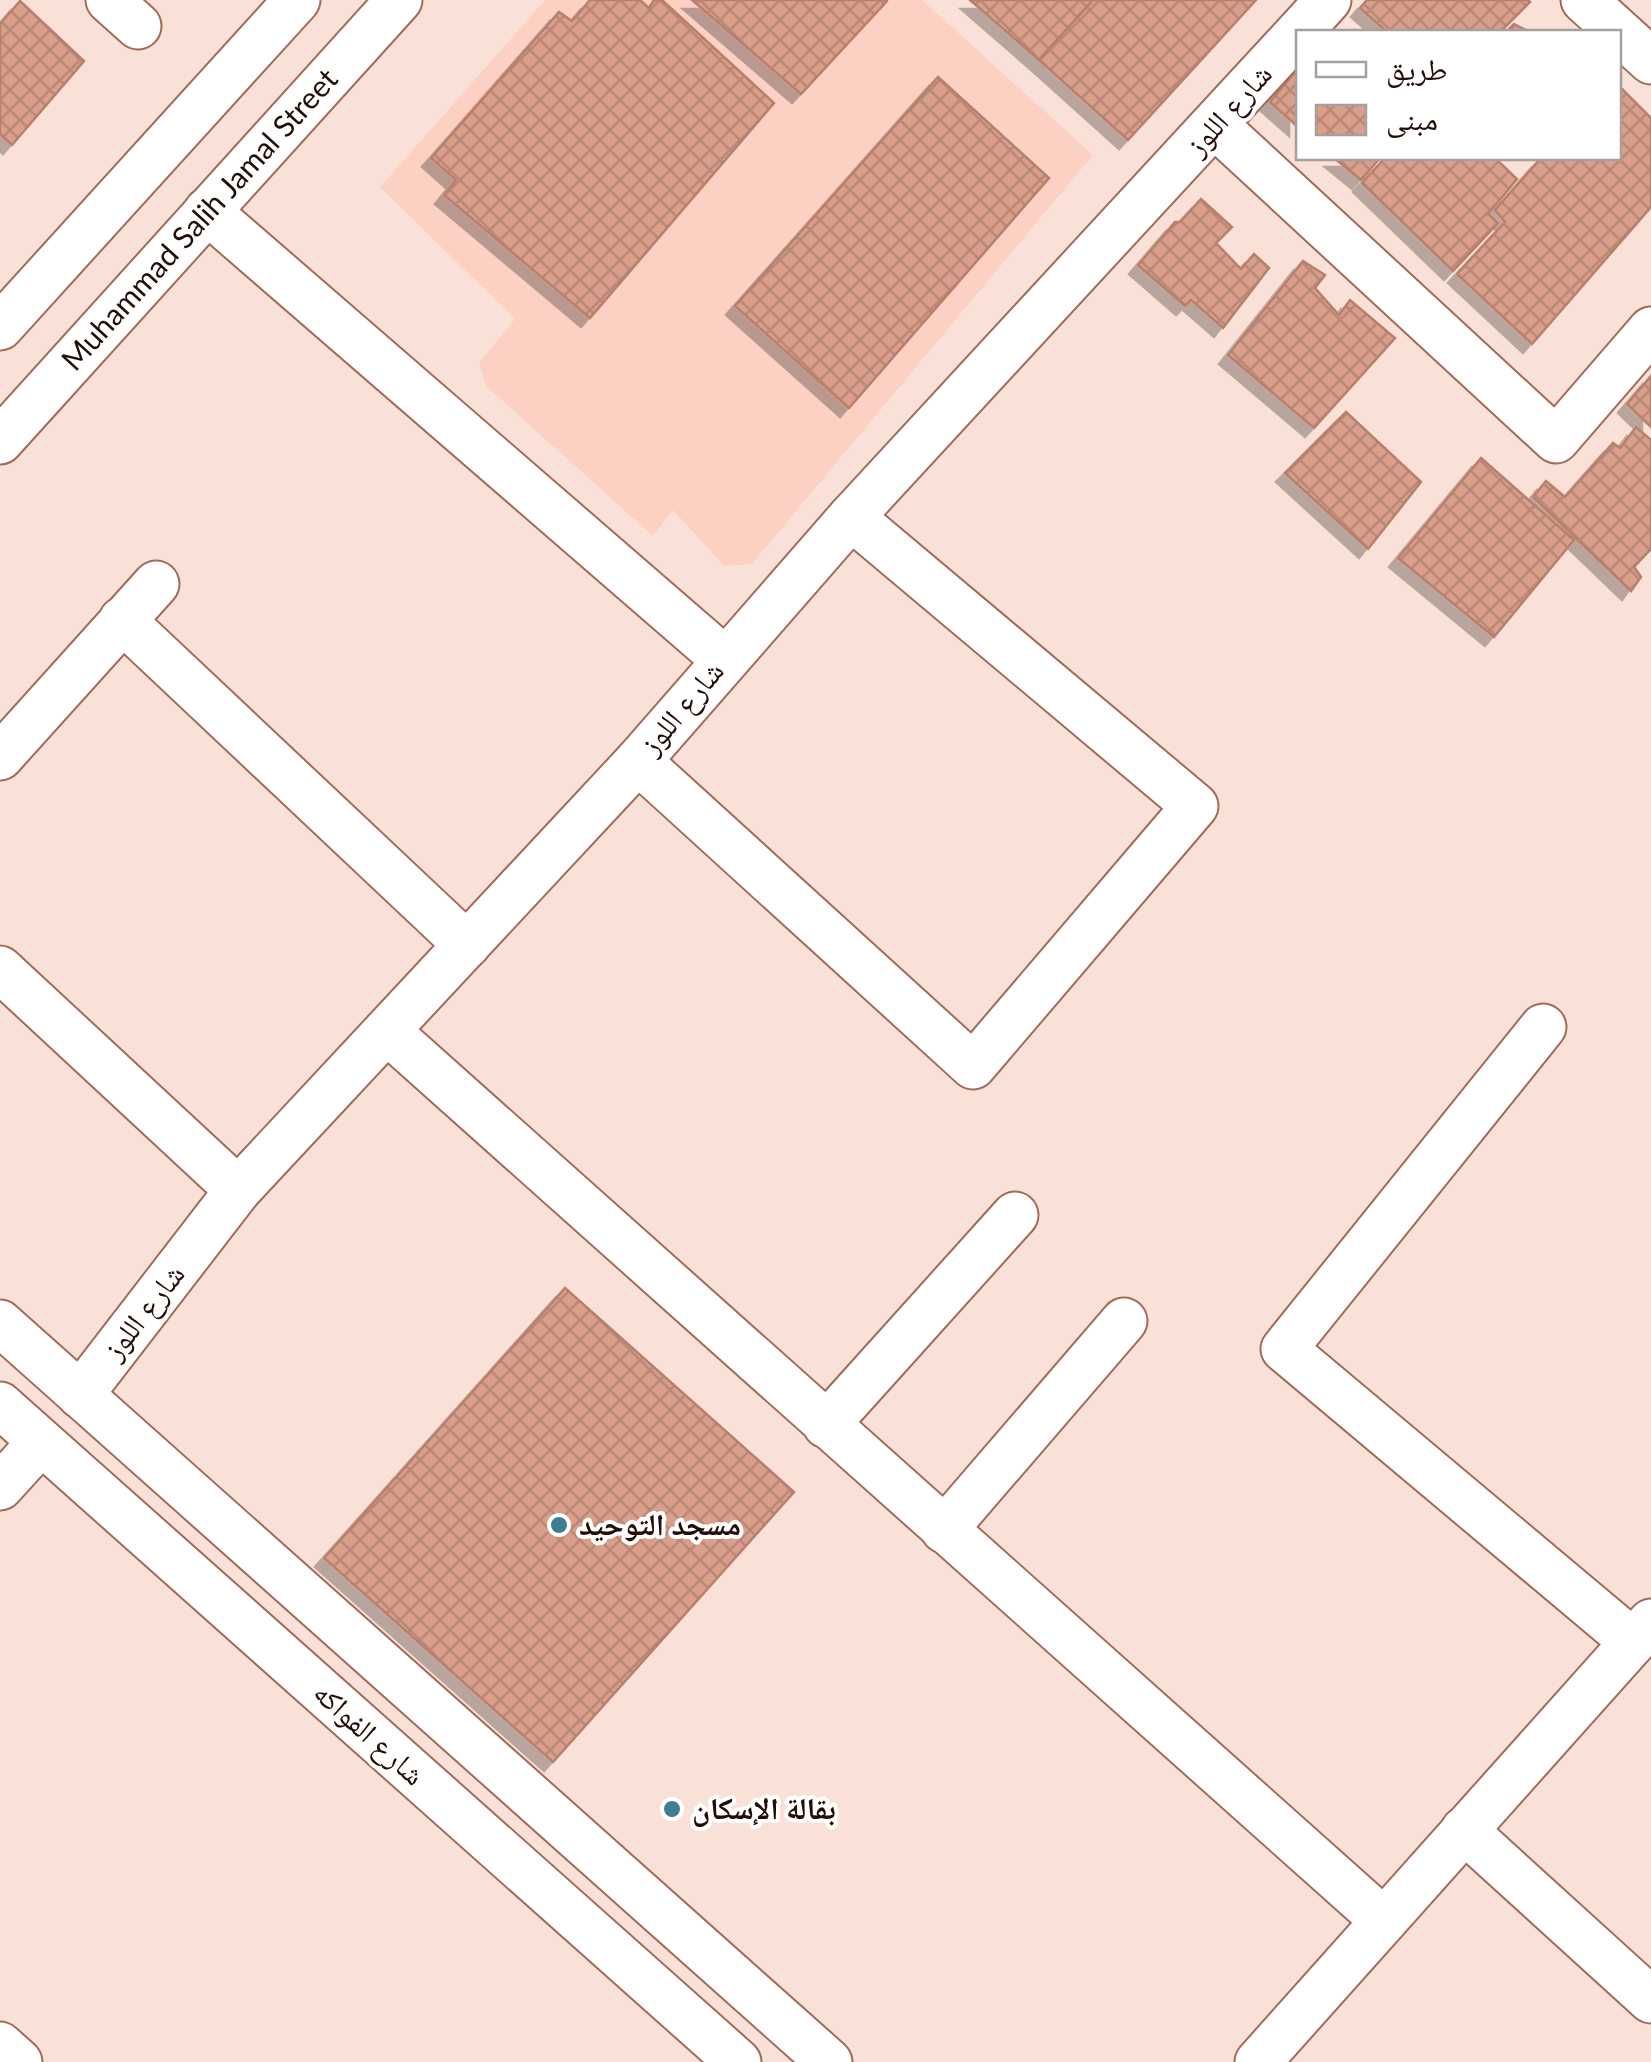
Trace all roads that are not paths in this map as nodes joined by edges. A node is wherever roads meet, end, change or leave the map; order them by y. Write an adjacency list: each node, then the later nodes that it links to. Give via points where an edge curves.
1 (399, 0): 11 (street, Muhammad Salih Jamal Street)
2 (1328, 0): 5 (street, شارع اللوز)
3 (1584, 0): 6 (street)
4 (283, 5): 12 (street)
5 (1302, 30)
6 (1617, 30)
7 (1621, 34): 9 (street)
8 (1296, 36): 10 (street, شارع اللوز)
9 (1651, 61)
10 (1216, 126): 13 (street, via 1556,440); 15 (street, شارع اللوز)
11 (207, 211): 14 (street, Muhammad Salih Jamal Street); 18 (street)
12 (0, 327)
13 (1651, 330)
14 (0, 441)
15 (851, 517): 18 (street, شارع اللوز); 20 (street, via 1195,806 973,1066)
16 (156, 584): 17 (street)
17 (122, 620): 19 (street); 21 (street)
18 (724, 659): 20 (street, شارع اللوز)
19 (0, 757)
20 (638, 761): 21 (street, شارع اللوز)
21 (467, 945): 24 (street, شارع اللوز)
22 (0, 969): 25 (street)
23 (1543, 1028): 35 (street, via 1284,1349)
24 (387, 1031): 25 (street, شارع اللوز); 31 (street)
25 (238, 1190): 29 (street, شارع اللوز)
26 (1015, 1215): 31 (street)
27 (1124, 1322): 34 (street)
28 (0, 1323): 29 (street)
29 (80, 1394): 42 (street)
30 (0, 1405): 32 (street, شارع الفواكه)
31 (826, 1426): 34 (street)
32 (41, 1442): 33 (street); 41 (street, شارع الفواكه)
33 (0, 1487)
34 (944, 1530): 37 (street)
35 (1642, 1632): 36 (street)
36 (1464, 1830): 37 (street); 38 (street)
37 (1384, 1922): 43 (street)
38 (1651, 2000)
39 (0, 2045): 40 (street)
40 (19, 2062)
41 (738, 2062)
42 (830, 2062)
43 (1258, 2062)

